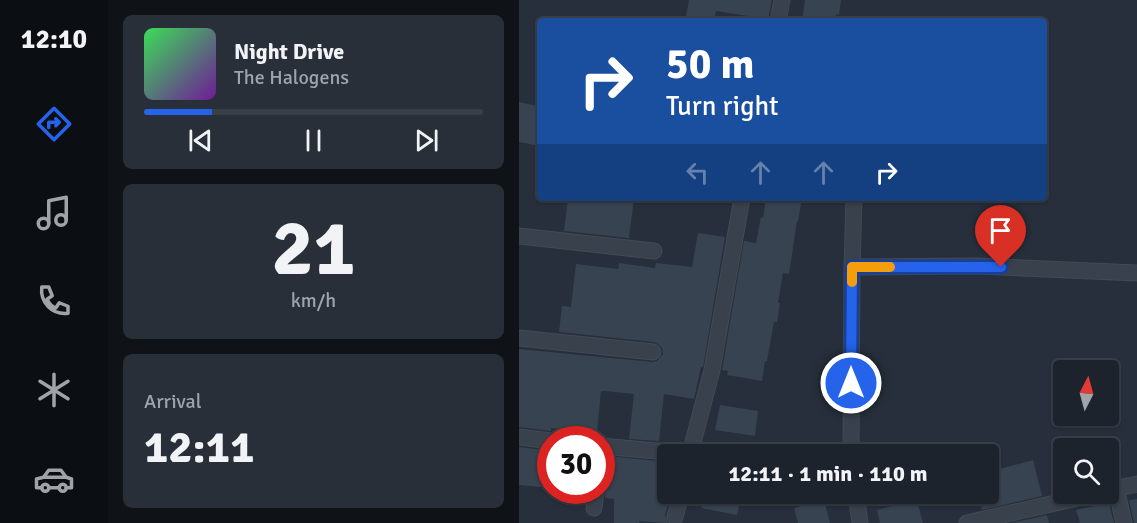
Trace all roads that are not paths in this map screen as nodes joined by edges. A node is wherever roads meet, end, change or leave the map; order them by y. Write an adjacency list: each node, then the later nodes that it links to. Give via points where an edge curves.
1 (782, 0): 2 (street)
2 (779, 18)
3 (741, 201): 13 (street, via 712,370)
4 (854, 201): 7 (street)
5 (519, 236): 6 (street)
6 (654, 251)
7 (852, 267): 8 (street, via 978,266); 14 (street)
8 (1137, 273)
9 (519, 338): 10 (street)
10 (653, 352)
11 (519, 437): 12 (street)
12 (537, 439)
13 (693, 444)
14 (851, 444)
15 (615, 447): 16 (street)
16 (657, 451)
17 (1137, 484): 18 (street)
18 (1119, 488)
19 (594, 504): 24 (street)
20 (678, 504): 25 (street)
21 (857, 504): 27 (street)
22 (1057, 504): 26 (street)
23 (1117, 504): 29 (street)
24 (594, 508)
25 (675, 517)
26 (995, 520): 28 (street)
27 (860, 523)
28 (967, 523)
29 (1124, 523)

